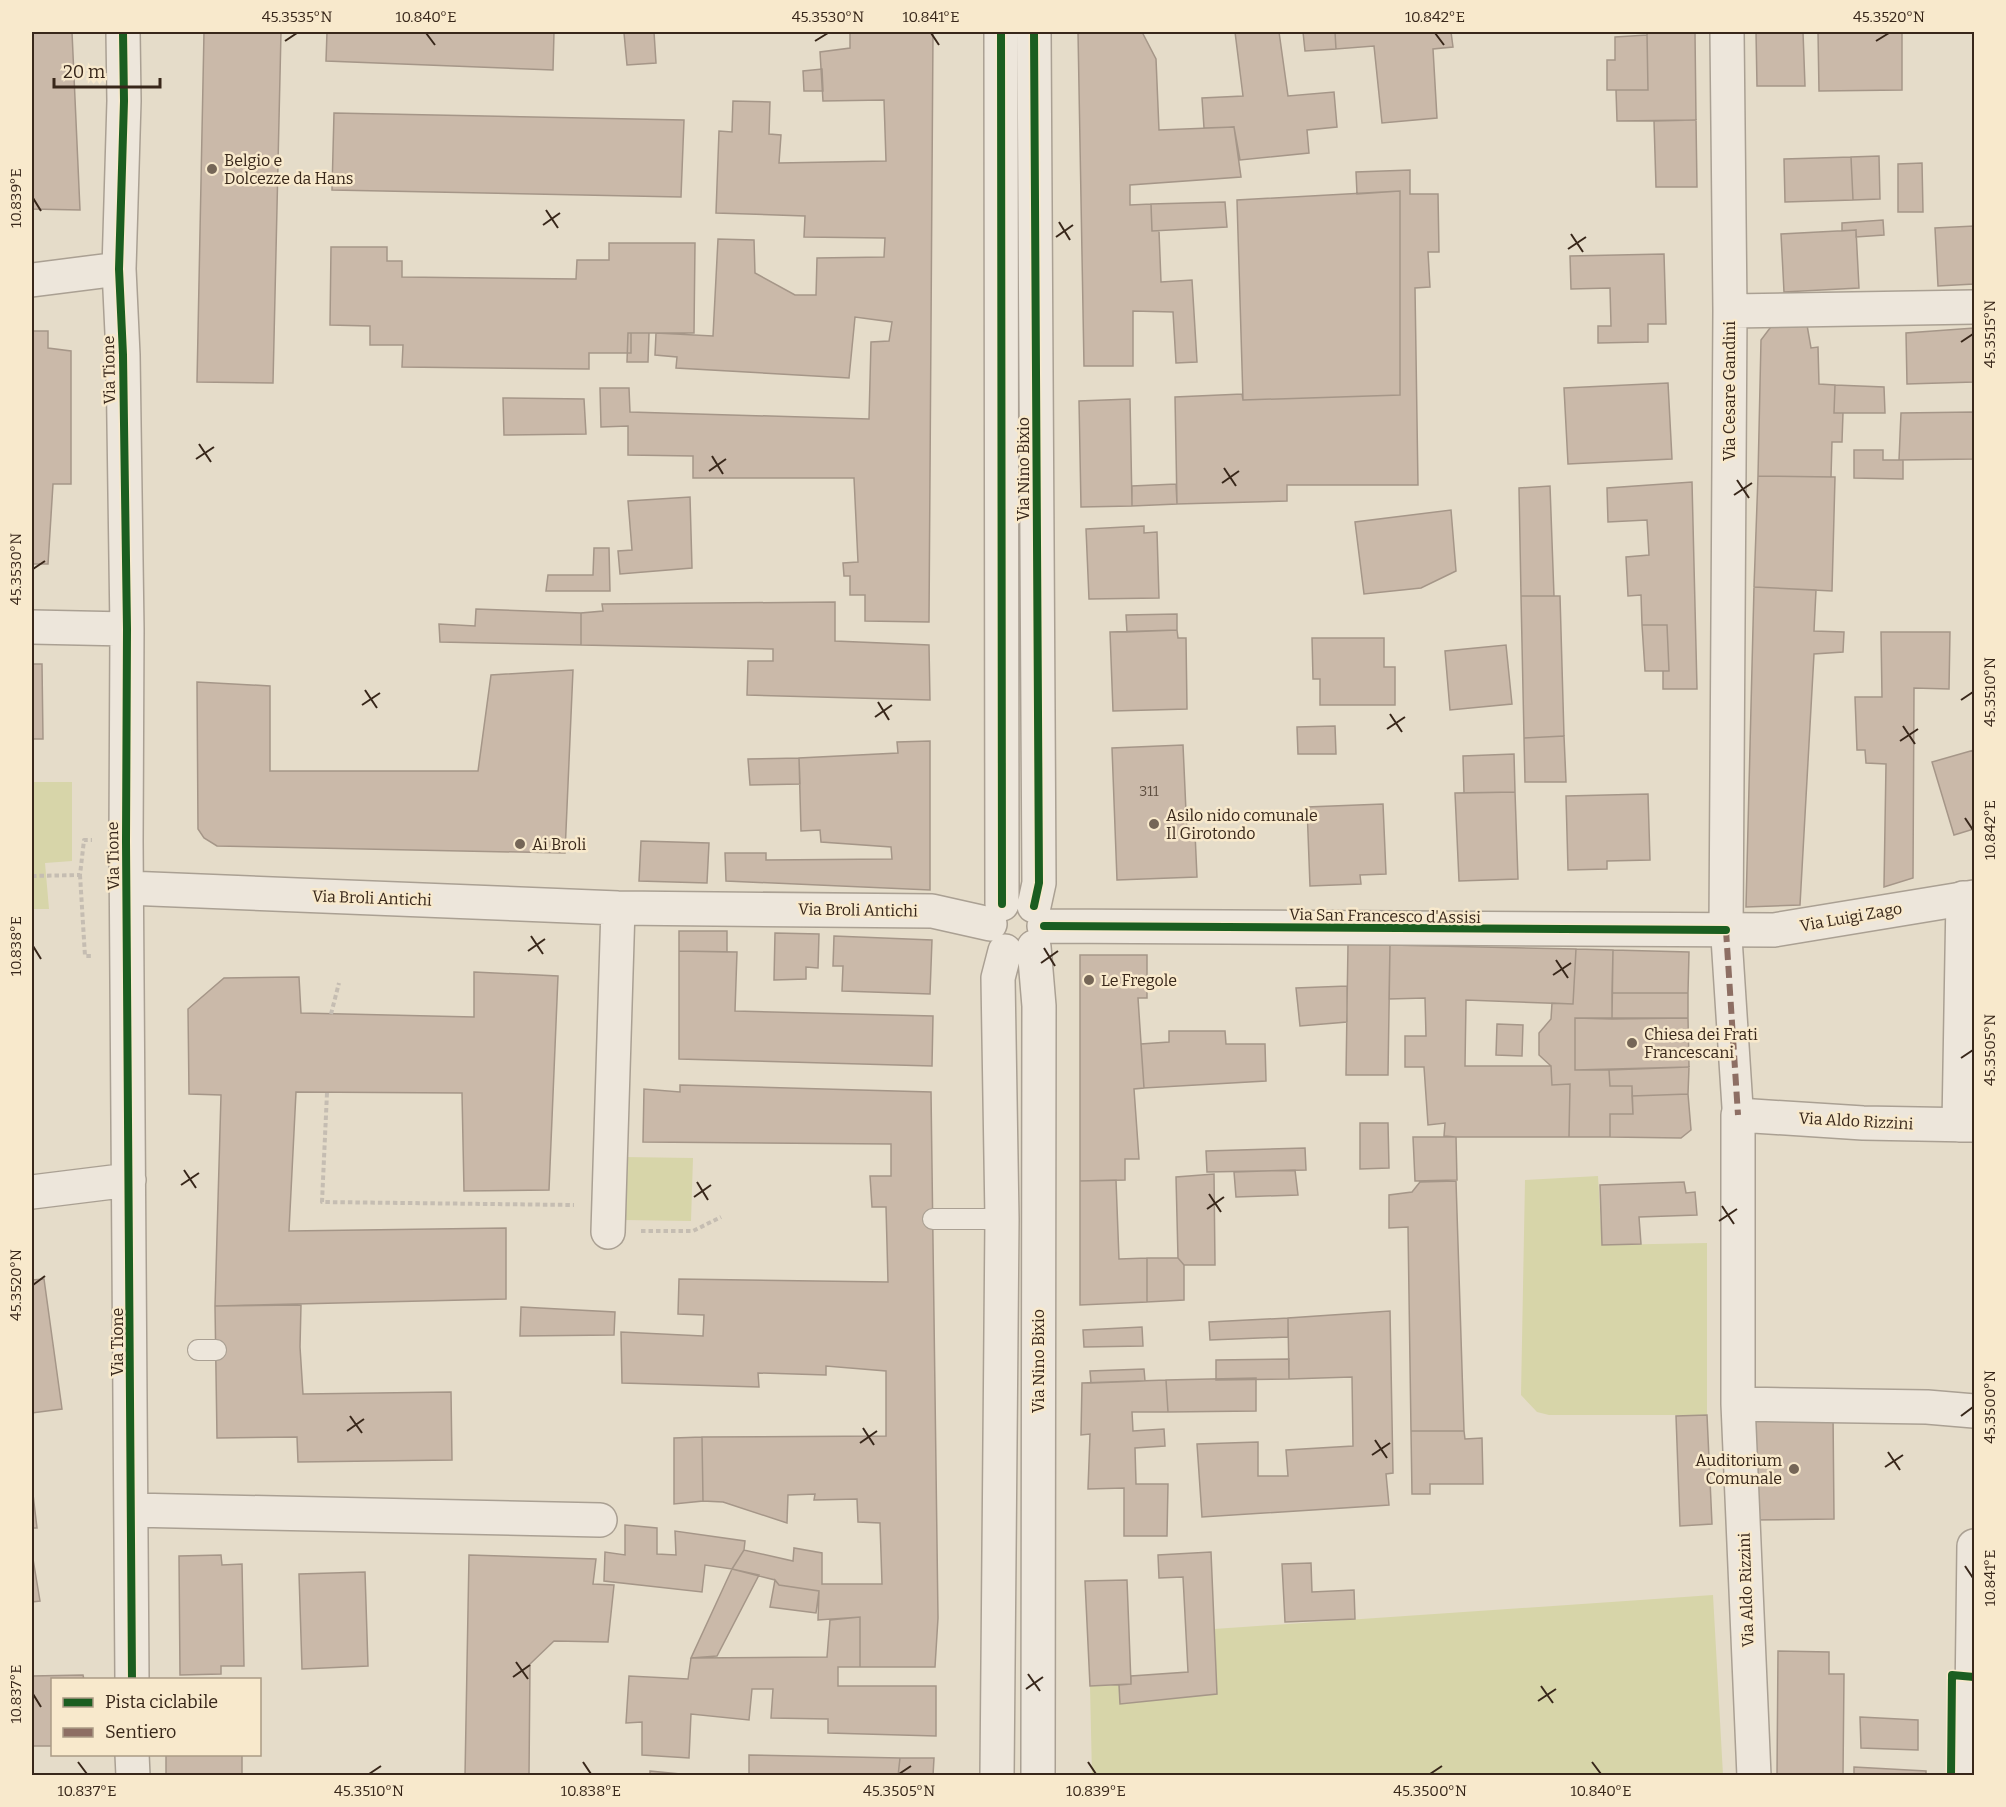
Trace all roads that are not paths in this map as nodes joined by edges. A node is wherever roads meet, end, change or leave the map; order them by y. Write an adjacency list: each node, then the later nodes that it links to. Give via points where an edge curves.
1 (123, 32): 5 (street, Via Tione)
2 (1001, 32): 14 (street, Via Nino Bixio)
3 (1034, 32): 14 (street, Via Nino Bixio, via 1039,860)
4 (1727, 32): 8 (street, Via Cesare Gandini)
5 (119, 269): 6 (street); 10 (street, Via Tione)
6 (32, 280)
7 (1974, 307): 8 (street)
8 (1730, 311): 15 (street, Via Cesare Gandini)
9 (32, 627): 10 (street)
10 (127, 629): 11 (street, Via Tione)
11 (127, 888): 13 (street, Via Broli Antichi); 18 (street, Via Tione)
12 (1969, 897): 15 (street, Via Luigi Zago, via 1774,930); 17 (street)
13 (618, 908): 14 (street, Via Broli Antichi, via 932,911); 20 (street)
14 (1018, 926): 15 (street, Via San Francesco d'Assisi); 22 (street, Via Nino Bixio, via 998,978); 32 (street, Via Nino Bixio, via 1039,1006)
15 (1726, 930): 16 (street, Via Aldo Rizzini)
16 (1738, 1115): 17 (street, Via Aldo Rizzini); 23 (street, Via Aldo Rizzini)
17 (1967, 1125)
18 (129, 1180): 19 (street); 25 (street, Via Tione)
19 (32, 1192)
20 (608, 1219)
21 (933, 1219): 22 (lane)
22 (1002, 1219): 31 (street, Via Nino Bixio)
23 (1738, 1404): 24 (street); 33 (street, Via Aldo Rizzini)
24 (1974, 1411)
25 (131, 1510): 26 (street); 28 (street, Via Tione)
26 (600, 1520)
27 (1974, 1546): 34 (street)
28 (132, 1678)
29 (132, 1756): 30 (street)
30 (133, 1776)
31 (997, 1776)
32 (1038, 1776)
33 (1754, 1776)
34 (1971, 1776)

